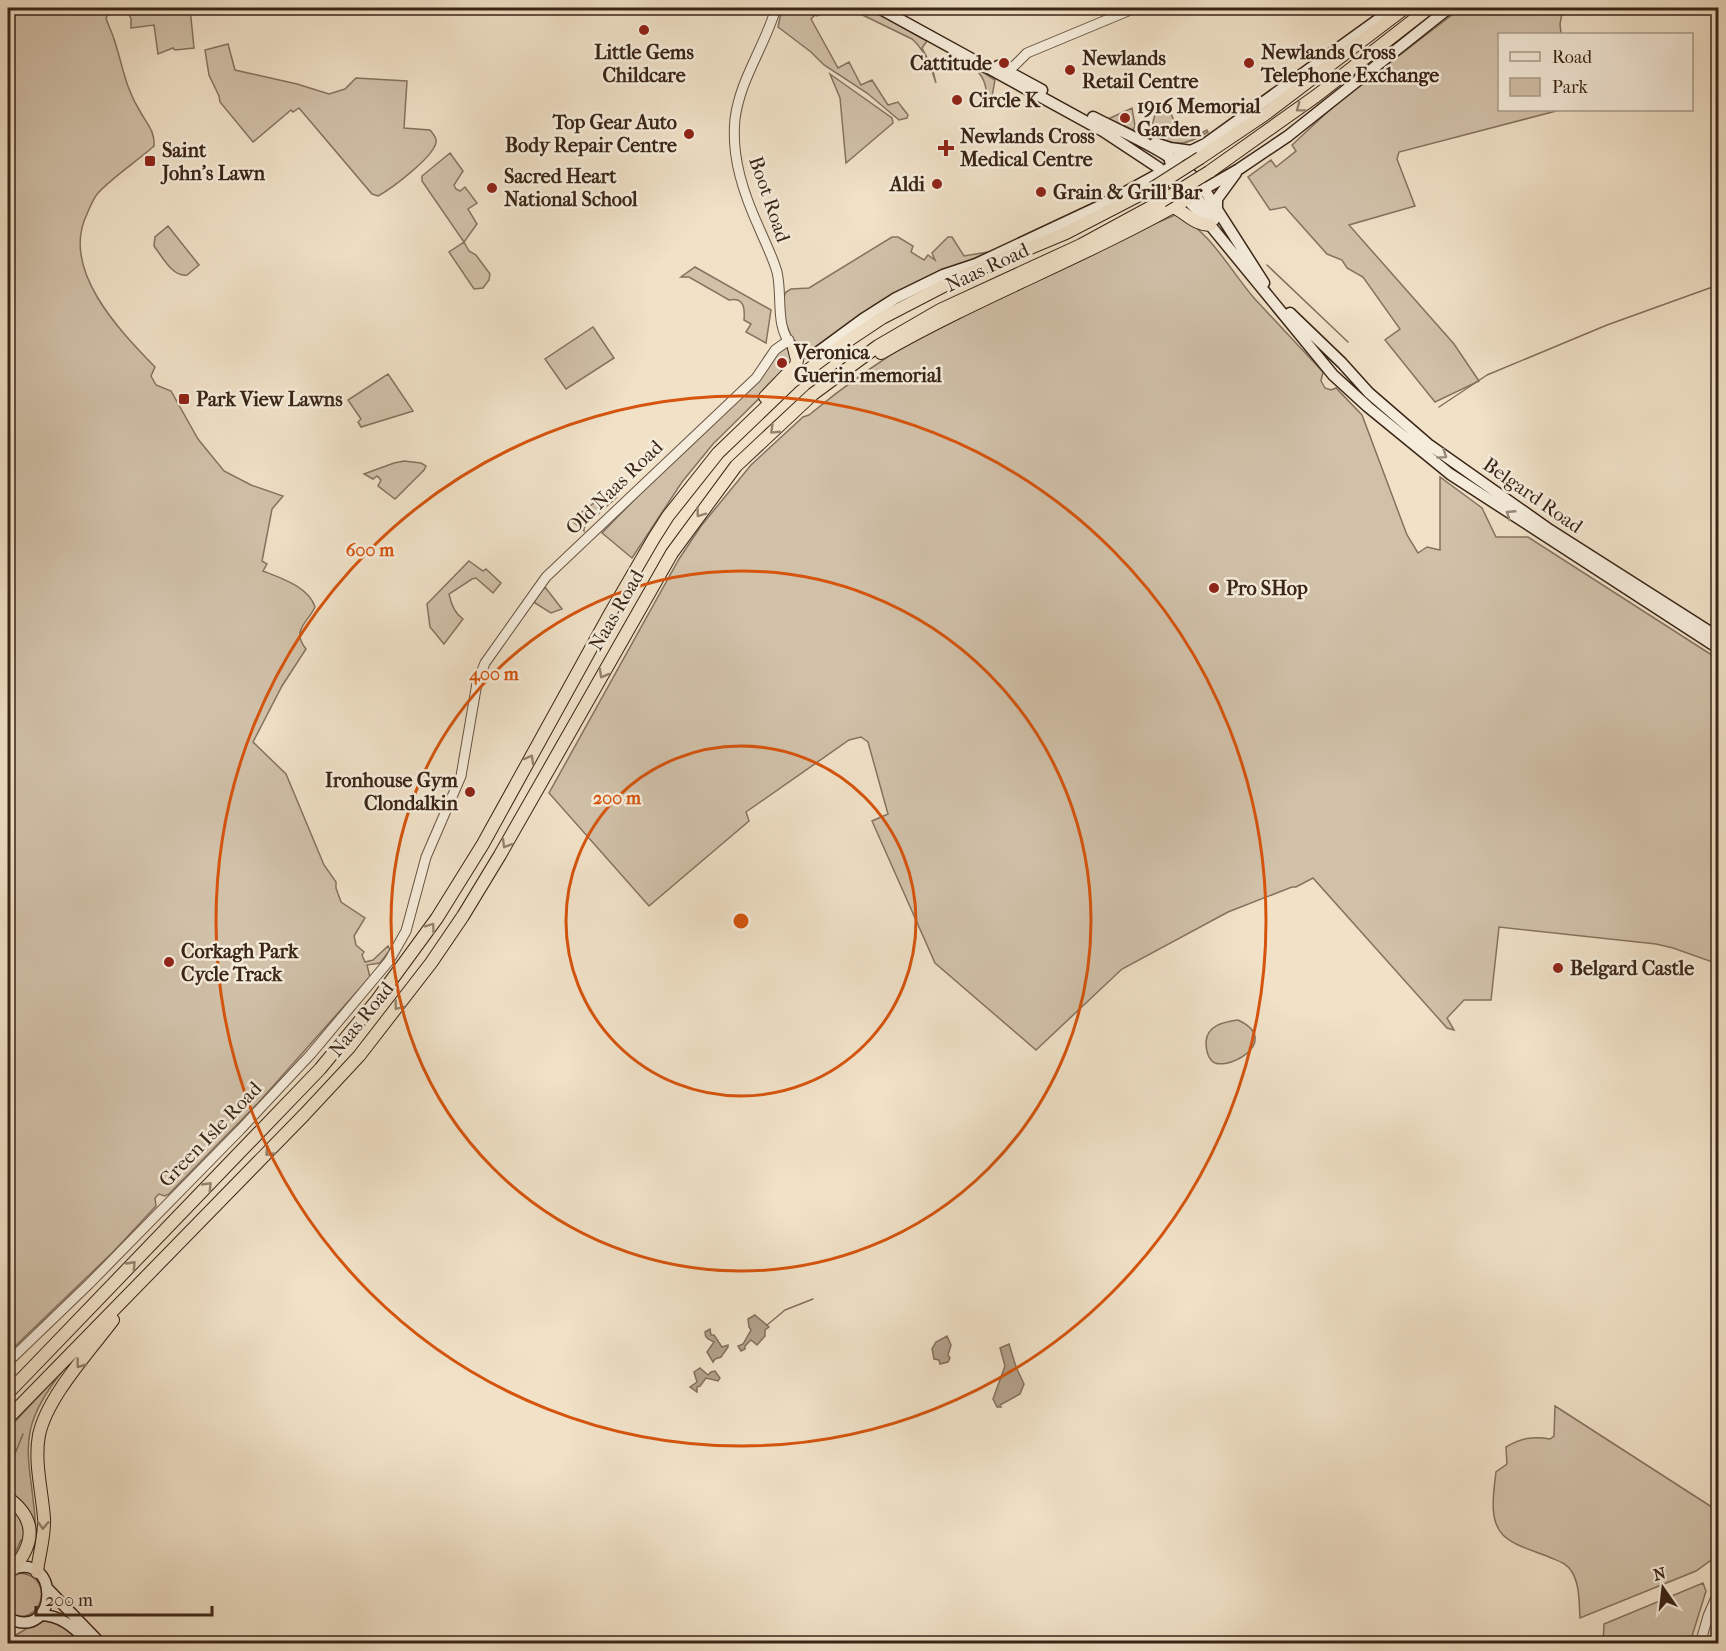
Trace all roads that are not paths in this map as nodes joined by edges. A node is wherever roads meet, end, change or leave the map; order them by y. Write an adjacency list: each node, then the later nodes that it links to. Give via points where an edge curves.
1 (776, 8): 24 (street, Boot Road, via 742,91 734,137 744,191 776,272 780,317)
2 (879, 8): 8 (main road)
3 (1394, 8): 12 (main road, Naas Road)
4 (1405, 8): 12 (highway, Naas Road, via 1264,115)
5 (1429, 8): 18 (highway, Naas Road, one-way to 18, bridge)
6 (1449, 8): 13 (main road, via 1288,136)
7 (1127, 9): 9 (street, via 1027,53)
8 (900, 19): 9 (main road); 11 (main road, Belgard Road)
9 (1009, 71): 10 (main road)
10 (1124, 133): 12 (main road, Belgard Road); 12 (main road, via 1170,148)
11 (1144, 157): 14 (main road, Belgard Road); 15 (main road, via 1148,166)
12 (1183, 160): 14 (main road); 17 (main road, Belgard Road); 28 (highway, Naas Road, bridge, via 1153,188 882,318)
13 (1239, 169): 17 (main road); 19 (main road, via 1217,199)
14 (1161, 170): 15 (main road); 16 (main road); 17 (main road, Belgard Road)
15 (1146, 176): 16 (main road)
16 (1136, 186): 22 (main road)
17 (1195, 194): 18 (highway); 19 (main road, Belgard Road); 20 (main road, Belgard Road); 21 (main road)
18 (1167, 204): 20 (highway, via 1199,224); 34 (highway, Naas Road, one-way to 34, via 940,310 878,346 813,394 736,466 672,553 500,855 424,972 359,1056)
19 (1218, 213): 23 (main road, Belgard Road, via 1267,287)
20 (1210, 225): 21 (main road, Belgard Road)
21 (1239, 261): 27 (main road, Belgard Road)
22 (976, 264): 25 (main road, via 896,298); 28 (highway, via 874,317 817,359)
23 (1305, 329): 26 (main road, Belgard Road); 27 (main road, Belgard Road, via 1330,361)
24 (792, 344): 25 (street); 30 (highway, via 796,365 736,425); 33 (street, Old Naas Road, via 775,350 756,378 546,577 491,653 479,675 473,699 461,776 426,858)
25 (814, 355)
26 (1342, 363): 29 (main road, Belgard Road, via 1343,374); 31 (main road, Belgard Road, one-way to 31, via 1369,393 1428,444)
27 (1333, 375): 29 (main road, Belgard Road)
28 (796, 380): 30 (highway, Naas Road)
29 (1368, 407): 31 (main road, Belgard Road, one-way to 29, via 1450,474)
30 (718, 453): 35 (highway, Naas Road, one-way to 30, via 320,1069 404,964 483,844 654,538)
31 (1710, 636): 32 (main road, Belgard Road)
32 (1719, 648)
33 (411, 910): 36 (street, Green Isle Road, via 406,931 390,961 311,1054 145,1228)
34 (141, 1283): 39 (highway, Naas Road); 42 (highway, one-way to 42, via 52,1401 45,1416 37,1452 44,1520)
35 (97, 1302): 37 (highway); 38 (highway, Naas Road)
36 (8, 1362)
37 (8, 1383)
38 (8, 1393)
39 (8, 1418)
40 (8, 1498): 41 (highway, via 19,1507 29,1529 25,1555)
41 (10, 1570): 42 (main road, via 26,1568)
42 (37, 1572): 43 (main road)
43 (48, 1589): 45 (main road, via 47,1605); 48 (main road)
44 (1719, 1593): 49 (street)
45 (40, 1615): 46 (main road, via 22,1622); 47 (main road, via 55,1616 68,1623)
46 (8, 1618)
47 (91, 1644)
48 (101, 1644)
49 (1700, 1644)

